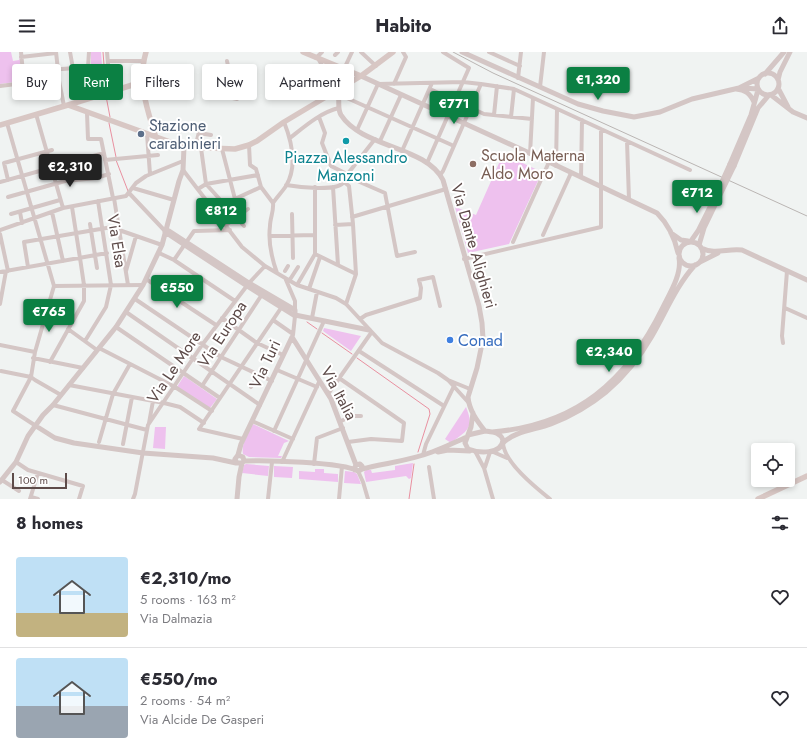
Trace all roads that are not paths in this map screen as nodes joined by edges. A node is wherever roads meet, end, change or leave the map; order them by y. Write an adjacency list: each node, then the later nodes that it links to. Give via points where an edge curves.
1 (70, 52): 26 (street)
2 (89, 52): 27 (street)
3 (107, 52): 21 (street)
4 (146, 52): 22 (main road)
5 (303, 52): 20 (main road)
6 (322, 52): 20 (street)
7 (352, 52): 33 (street)
8 (361, 52): 34 (street)
9 (393, 52): 34 (main road)
10 (403, 52): 47 (street, via 406,57)
11 (443, 52): 43 (street, via 469,68)
12 (462, 52): 39 (street)
13 (489, 52): 35 (street)
14 (521, 52): 35 (street)
15 (544, 52): 52 (street)
16 (784, 52): 37 (street)
17 (790, 52): 41 (street)
18 (56, 53): 19 (street); 25 (street)
19 (21, 54): 24 (street)
20 (318, 59): 31 (street); 32 (main road)
21 (108, 61): 22 (street); 28 (street)
22 (144, 61): 29 (main road)
23 (226, 61): 30 (street)
24 (22, 64)
25 (57, 64)
26 (72, 64)
27 (88, 64)
28 (108, 64)
29 (144, 64)
30 (227, 64)
31 (321, 64)
32 (331, 64)
33 (346, 64)
34 (376, 66): 38 (main road)
35 (520, 66): 39 (street)
36 (354, 73): 38 (main road)
37 (765, 74): 40 (street); 41 (street, via 772,74)
38 (361, 76): 42 (main road); 46 (street)
39 (518, 78): 52 (street)
40 (759, 78): 53 (street); 58 (street)
41 (778, 80): 54 (street)
42 (354, 81)
43 (463, 82): 44 (street); 48 (street); 67 (street)
44 (432, 83): 47 (street); 55 (street)
45 (12, 84): 49 (street)
46 (378, 84): 47 (street); 59 (street); 72 (street)
47 (394, 84)
48 (481, 84): 50 (street); 74 (street)
49 (0, 86)
50 (497, 86): 56 (street); 79 (street)
51 (61, 87): 71 (street)
52 (540, 87): 57 (street, via 584,106 634,117 660,112 692,99)
53 (739, 88): 57 (street); 58 (street)
54 (778, 88): 60 (street); 76 (street)
55 (430, 89): 67 (street); 70 (street)
56 (514, 89): 61 (street); 81 (street)
57 (733, 89): 69 (street, via 749,94)
58 (758, 89): 60 (street); 69 (street)
59 (401, 95): 70 (street); 83 (street)
60 (770, 95): 76 (street); 120 (street, via 758,108)
61 (533, 98): 75 (street); 85 (street)
62 (85, 100): 68 (main road)
63 (145, 100): 96 (main road)
64 (323, 100): 87 (main road)
65 (338, 100): 73 (street)
66 (354, 100): 72 (street)
67 (455, 101): 74 (street); 80 (street)
68 (79, 102): 71 (main road)
69 (754, 102): 120 (street)
70 (423, 105): 80 (street); 91 (street)
71 (66, 106): 77 (main road); 78 (main road)
72 (368, 107): 83 (street); 93 (street)
73 (339, 108): 82 (street); 93 (street, Via Dante Alighieri, via 343,117)
74 (471, 108): 79 (street); 89 (street)
75 (557, 109): 86 (street); 121 (street)
76 (789, 109): 84 (street)
77 (87, 113): 94 (main road); 111 (street, via 88,139 101,139)
78 (36, 114): 88 (main road); 109 (street)
79 (494, 115): 81 (street)
80 (448, 116): 89 (street); 99 (street)
81 (511, 117): 85 (street)
82 (319, 118): 97 (street); 129 (street, via 326,133 322,143 330,166)
83 (391, 118): 91 (street); 100 (street)
84 (807, 118)
85 (532, 119): 112 (street)
86 (582, 120): 92 (street); 132 (street)
87 (284, 122): 97 (street); 102 (main road)
88 (7, 123): 90 (main road); 115 (street)
89 (464, 123): 103 (street); 112 (street)
90 (0, 124)
91 (413, 128): 99 (street); 110 (street)
92 (601, 129): 101 (street); 142 (street)
93 (357, 130): 98 (street, Via Dante Alighieri)
94 (147, 134): 96 (main road); 114 (street)
95 (211, 136): 105 (street, via 199,132)
96 (156, 138): 104 (main road)
97 (290, 138): 139 (street, via 292,171)
98 (374, 139): 100 (street, Via Dante Alighieri); 129 (street)
99 (438, 139): 103 (street); 119 (street)
100 (380, 141): 110 (street, Via Dante Alighieri)
101 (627, 141): 124 (street); 155 (street)
102 (250, 145): 107 (main road); 128 (street, via 250,165 256,169)
103 (454, 146): 130 (street)
104 (184, 147): 105 (main road); 117 (street)
105 (195, 148): 106 (main road)
106 (202, 148): 107 (main road); 138 (street)
107 (222, 149): 134 (street)
108 (52, 150): 109 (street)
109 (46, 151): 115 (street); 122 (street)
110 (402, 151): 119 (street, Via Dante Alighieri)
111 (104, 153): 116 (street); 122 (street)
112 (530, 154): 118 (street)
113 (158, 155): 114 (street)
114 (149, 156): 116 (street); 127 (street)
115 (18, 159): 131 (street); 133 (street, via 4,163)
116 (105, 160): 126 (street)
117 (183, 161): 123 (street); 127 (street)
118 (549, 162): 121 (street); 195 (street)
119 (427, 163): 130 (street, Via Dante Alighieri)
120 (732, 165): 149 (street, bridge)
121 (556, 166): 125 (street)
122 (51, 168): 131 (street); 137 (street)
123 (183, 170): 145 (street); 154 (street)
124 (690, 170)
125 (571, 173): 132 (street); 188 (street)
126 (109, 174): 137 (street); 151 (street)
127 (150, 174): 143 (street)
128 (258, 175): 134 (street); 140 (street)
129 (346, 175): 136 (street); 160 (street, via 385,193)
130 (440, 175): 146 (street, Via Dante Alighieri)
131 (23, 176): 133 (street); 147 (street)
132 (581, 177): 142 (street)
133 (8, 180): 135 (street)
134 (230, 180): 138 (street); 152 (street)
135 (0, 182)
136 (344, 182): 141 (street, via 341,186); 169 (street, via 349,186)
137 (56, 183): 147 (street); 153 (street)
138 (206, 184): 145 (street); 158 (street)
139 (286, 185): 144 (street); 157 (street)
140 (261, 187): 152 (street); 157 (street)
141 (333, 187): 144 (street); 176 (street)
142 (601, 187): 155 (street); 209 (street, via 601,227)
143 (133, 188): 148 (street); 154 (street)
144 (315, 188): 187 (street)
145 (198, 189): 163 (street)
146 (446, 189): 160 (street); 209 (street, Via Dante Alighieri)
147 (27, 192): 150 (street); 161 (street)
148 (129, 193): 151 (street); 184 (street)
149 (718, 196): 194 (street, via 698,231); 198 (street, via 704,228)
150 (8, 197)
151 (114, 198): 156 (street); 178 (street)
152 (235, 199): 158 (street)
153 (60, 200): 161 (street); 162 (street)
154 (174, 200): 184 (street)
155 (630, 200): 183 (street, via 657,214)
156 (98, 201): 159 (street); 179 (street, Via Elsa)
157 (273, 203): 191 (street)
158 (224, 204): 163 (street); 171 (street)
159 (72, 207): 162 (street); 185 (street)
160 (387, 207): 169 (street); 200 (street, via 397,256)
161 (32, 208): 165 (street); 170 (street)
162 (63, 208): 166 (street)
163 (213, 209): 175 (street)
164 (248, 209): 171 (street)
165 (20, 212): 167 (street); 172 (street)
166 (52, 212): 170 (street); 189 (street)
167 (11, 214)
168 (292, 214): 192 (street)
169 (352, 217): 174 (street)
170 (35, 218): 172 (street); 193 (street)
171 (236, 218): 175 (street); 177 (street)
172 (22, 223): 180 (street)
173 (90, 224): 181 (street)
174 (353, 224): 176 (street); 225 (street)
175 (226, 225): 182 (street)
176 (335, 225): 214 (street)
177 (244, 226)
178 (119, 228): 179 (street); 190 (street); 223 (street)
179 (103, 229): 181 (street); 201 (street, Via Elsa)
180 (0, 230)
181 (91, 230): 185 (street); 204 (street)
182 (230, 230): 197 (street, via 194,231); 215 (street, via 242,246)
183 (669, 230): 194 (street, via 681,240); 205 (street)
184 (165, 231): 196 (street); 197 (street)
185 (76, 233): 189 (street); 207 (street)
186 (0, 234): 220 (street)
187 (315, 235): 192 (street); 203 (street)
188 (543, 235)
189 (57, 236): 193 (street); 211 (street)
190 (136, 236): 196 (street); 223 (street)
191 (270, 236): 192 (street); 224 (street, via 273,260)
192 (293, 236): 208 (street)
193 (41, 239): 212 (street); 217 (street, via 24,242)
194 (689, 241): 198 (street); 205 (street, via 681,246)
195 (513, 242)
196 (162, 244): 202 (street)
197 (185, 244): 210 (street); 233 (street)
198 (700, 246): 199 (street, via 712,252); 213 (street, via 703,254)
199 (722, 251): 213 (street); 221 (street, via 742,250)
200 (415, 252)
201 (107, 253): 204 (street); 230 (street, Via Elsa)
202 (159, 253): 210 (street); 226 (street)
203 (315, 254): 206 (street); 234 (street)
204 (96, 255): 207 (street); 219 (street)
205 (679, 256): 213 (street, via 685,265); 320 (street, via 679,267 673,287 655,323 631,360 609,384 583,404 558,417 511,430)
206 (320, 257): 214 (street); 236 (street)
207 (80, 258): 211 (street); 229 (street)
208 (293, 258)
209 (464, 259): 295 (street, Via Dante Alighieri, via 479,306 483,329)
210 (174, 260): 240 (street)
211 (63, 261): 212 (street)
212 (48, 264): 217 (street); 235 (street)
213 (696, 264): 326 (street, via 679,286 640,355 614,385 585,408 570,416 511,436)
214 (338, 265): 225 (street)
215 (265, 266): 224 (street); 233 (street, Via Le More)
216 (288, 266): 224 (street)
217 (28, 267): 220 (street)
218 (298, 267): 227 (street)
219 (97, 268)
220 (7, 271): 222 (street); 241 (street)
221 (787, 271): 228 (street); 245 (street)
222 (0, 272)
223 (126, 273): 231 (street)
224 (282, 274): 227 (street)
225 (356, 274): 242 (street)
226 (146, 279): 232 (street); 254 (street)
227 (288, 280): 234 (street); 247 (street, Via Turi)
228 (807, 280)
229 (84, 285): 230 (street); 235 (street); 256 (street, via 84,301)
230 (111, 285): 231 (street); 260 (street, Via Elsa, via 106,307)
231 (128, 285): 232 (street)
232 (144, 285): 239 (street)
233 (248, 285): 238 (street); 240 (street, Via Le More); 247 (street)
234 (297, 285): 236 (street)
235 (54, 286): 267 (street)
236 (309, 289): 237 (street)
237 (317, 292): 242 (street); 249 (street)
238 (261, 296): 244 (street); 257 (street, Via Europa)
239 (135, 299): 246 (street); 263 (street)
240 (235, 301): 248 (street, Via Le More)
241 (0, 304)
242 (346, 304): 251 (street)
243 (440, 306): 251 (street, via 433,277 419,280 420,298)
244 (281, 308): 247 (street); 252 (street)
245 (785, 308): 250 (street); 262 (street)
246 (126, 312): 255 (street); 270 (street)
247 (296, 313): 249 (street); 259 (street, Via Turi)
248 (222, 318): 254 (street, Via Le More); 257 (street)
249 (312, 318): 253 (street)
250 (807, 318)
251 (360, 319): 258 (street)
252 (273, 320): 259 (street); 261 (street)
253 (324, 321): 258 (street); 272 (street)
254 (216, 325): 263 (street, Via Le More)
255 (116, 327): 265 (street); 280 (street)
256 (68, 329): 260 (street); 273 (street)
257 (239, 331): 261 (street); 271 (street, Via Europa)
258 (370, 332): 266 (street); 285 (street, via 382,343)
259 (292, 336): 268 (street, Via Turi); 272 (street, Via Italia)
260 (84, 341): 265 (street)
261 (257, 343): 268 (street); 275 (street)
262 (783, 343)
263 (202, 344): 270 (street, Via Le More); 271 (street)
264 (0, 345): 267 (street)
265 (98, 349): 274 (street); 276 (street)
266 (359, 351): 284 (street); 306 (street)
267 (35, 352): 269 (street)
268 (284, 355): 277 (street, Via Turi)
269 (33, 358): 273 (street); 282 (street)
270 (194, 358): 279 (street); 280 (street, Via Le More)
271 (221, 358): 275 (street); 279 (street, Via Europa)
272 (306, 360): 283 (street); 288 (street, Via Italia)
273 (50, 362): 276 (street)
274 (130, 364): 292 (street); 296 (street)
275 (241, 367): 281 (street); 287 (street)
276 (83, 368): 289 (street)
277 (277, 370): 283 (street); 286 (street, Via Turi)
278 (1, 371): 282 (street)
279 (212, 371): 287 (street); 290 (street, Via Europa)
280 (184, 373): 290 (street); 292 (street, Via Le More)
281 (259, 375): 286 (street); 293 (street)
282 (31, 377): 298 (street); 315 (street, via 13,410)
283 (297, 378): 288 (street); 318 (street)
284 (340, 378): 297 (street); 325 (street, via 404,423 402,441 371,439)
285 (448, 380): 291 (street); 295 (street)
286 (272, 381): 305 (street, Via Turi)
287 (230, 384): 300 (street); 305 (street)
288 (318, 385): 297 (street, Via Italia); 323 (street)
289 (69, 386): 296 (street); 298 (street)
290 (202, 386): 300 (street)
291 (454, 386): 294 (street); 306 (street)
292 (175, 387): 302 (street, Via Le More); 307 (street)
293 (252, 387)
294 (458, 391): 295 (street); 303 (street)
295 (470, 391): 303 (street, Via Dante Alighieri)
296 (113, 394): 299 (street); 310 (street)
297 (328, 394): 312 (street, Via Italia)
298 (61, 395): 304 (street)
299 (132, 397): 301 (street); 314 (street)
300 (220, 398): 307 (street)
301 (153, 401): 302 (street); 316 (street, Via Le More)
302 (164, 403): 313 (street, via 180,407); 316 (street, Via Le More)
303 (468, 403): 308 (street)
304 (54, 405): 310 (street); 315 (street)
305 (260, 405): 311 (street, Via Turi)
306 (444, 406): 332 (street)
307 (212, 411): 313 (street)
308 (473, 414): 319 (street); 321 (street)
309 (360, 416): 312 (street)
310 (106, 419): 314 (street); 324 (street)
311 (252, 421): 318 (street); 322 (street, Via Turi)
312 (340, 421): 317 (street, Via Italia)
313 (204, 423): 322 (street, via 199,429)
314 (127, 424): 316 (street); 327 (street)
315 (36, 426): 331 (street, via 49,435 68,442); 335 (street, via 28,436)
316 (148, 427): 331 (street, Via Le More)
317 (343, 428): 325 (street, Via Italia); 338 (street, via 317,438)
318 (274, 431): 323 (street)
319 (485, 431): 320 (street); 321 (street)
320 (492, 432): 326 (street, via 501,436)
321 (467, 436): 328 (street, via 465,443 468,449); 330 (street)
322 (243, 439): 333 (street, Via Turi)
323 (293, 439): 337 (street)
324 (100, 442)
325 (348, 442): 341 (street, Via Italia)
326 (503, 443): 329 (street); 334 (street, via 505,453)
327 (122, 444)
328 (474, 451): 329 (street); 330 (street); 342 (street)
329 (490, 451): 334 (street); 342 (street)
330 (433, 452): 332 (street)
331 (143, 453): 333 (street); 350 (street, Via Le More)
332 (423, 455): 341 (street)
333 (240, 460): 336 (street); 351 (street)
334 (511, 460): 357 (street, via 525,477)
335 (16, 462): 343 (street); 345 (street)
336 (272, 462): 337 (street); 352 (street)
337 (282, 462): 338 (street)
338 (314, 464): 339 (street)
339 (342, 466): 341 (street); 353 (street)
340 (428, 467): 355 (street)
341 (358, 468): 354 (street, Via Italia)
342 (484, 468): 356 (street)
343 (38, 473): 347 (street); 349 (street, via 83,486)
344 (806, 477): 358 (main road)
345 (1, 481): 346 (street)
346 (18, 491)
347 (30, 498): 348 (street)
348 (38, 499)
349 (79, 499)
350 (133, 499)
351 (237, 499)
352 (268, 499)
353 (339, 499)
354 (368, 499)
355 (434, 499)
356 (493, 499)
357 (550, 499)
358 (758, 499)

